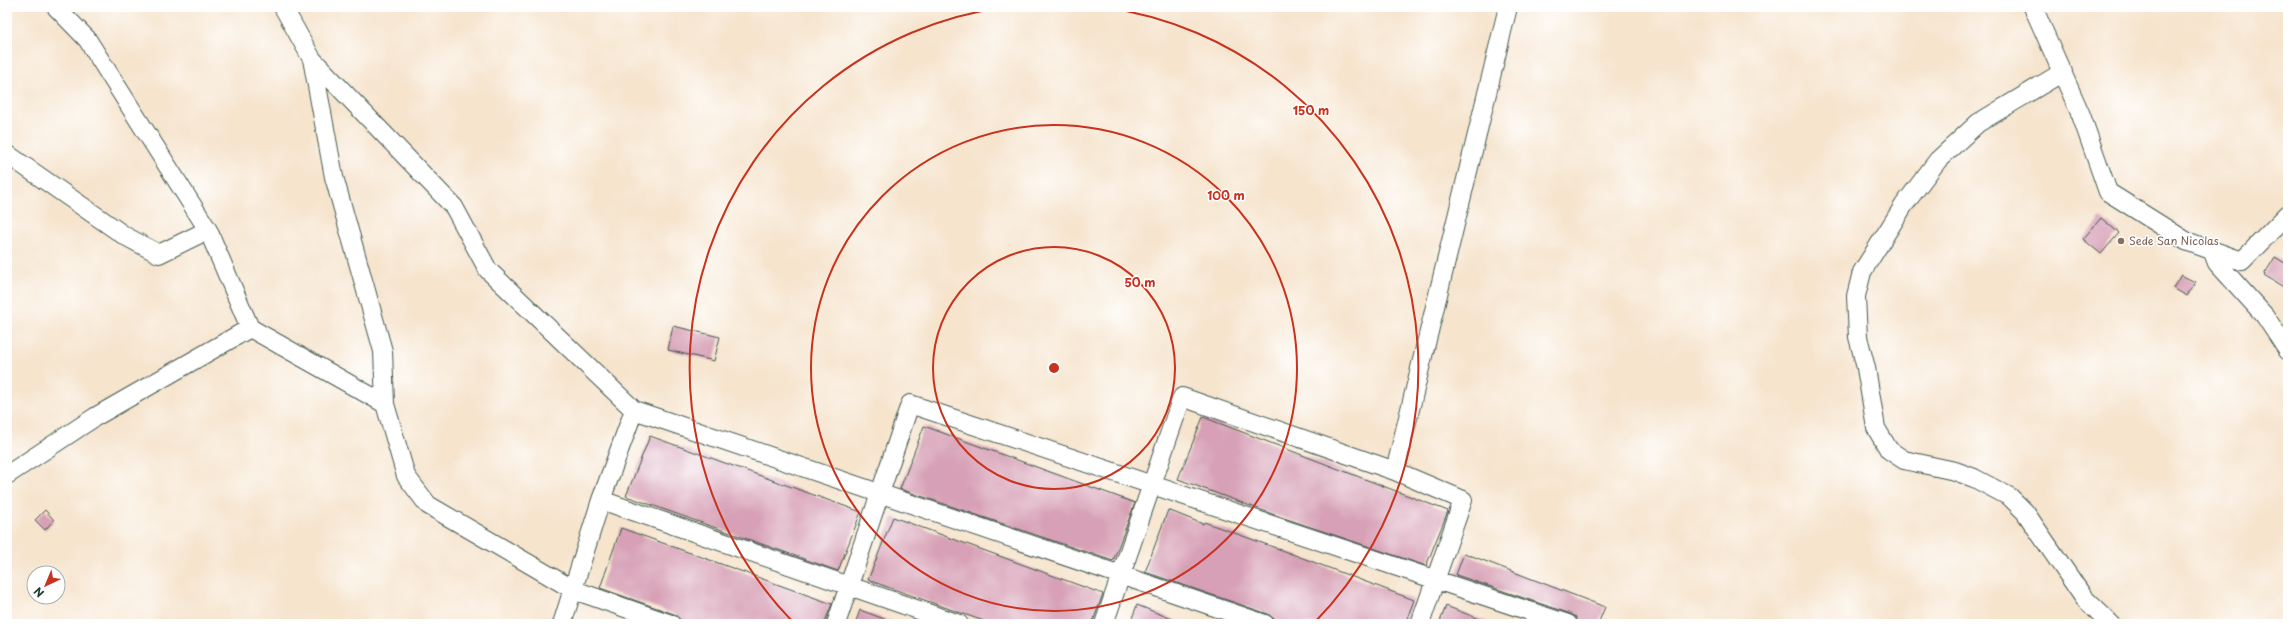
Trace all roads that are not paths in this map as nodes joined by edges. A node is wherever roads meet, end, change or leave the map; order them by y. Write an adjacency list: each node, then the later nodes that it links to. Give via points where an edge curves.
1 (56, 7): 9 (street, via 87,40)
2 (283, 7): 5 (street)
3 (1508, 7): 15 (street)
4 (2033, 7): 6 (street)
5 (312, 59): 13 (street, via 334,177 383,351); 14 (street, via 454,206 488,270)
6 (2063, 72): 10 (street, via 2108,192 2186,241); 32 (street, via 1978,123 1934,165 1904,205 1862,272 1856,296 1858,337 1876,428 1889,450 1904,460 1955,471 1974,478 2010,497 2025,512 2084,598)
7 (7, 154): 9 (street, via 125,236 158,254)
8 (2288, 214): 10 (street, via 2242,261)
9 (208, 230): 11 (street)
10 (2212, 250): 12 (street, via 2217,263 2265,316)
11 (250, 328): 13 (street); 16 (street, via 95,417)
12 (2288, 351)
13 (385, 404): 23 (street, via 406,476 428,505)
14 (634, 410): 18 (street); 19 (street)
15 (1395, 471): 17 (street, via 1182,397); 21 (street, via 1464,500)
16 (7, 476)
17 (1152, 484): 18 (street, via 910,404); 20 (street); 21 (street)
18 (880, 494): 20 (street); 22 (street)
19 (601, 500): 22 (street); 23 (street)
20 (1121, 575): 28 (street); 29 (street)
21 (1436, 580): 30 (street); 31 (street)
22 (849, 586): 26 (street); 27 (street)
23 (574, 590): 24 (street); 25 (street)
24 (562, 624)
25 (671, 624)
26 (836, 624)
27 (959, 624)
28 (1104, 624)
29 (1265, 624)
30 (1420, 624)
31 (1568, 624)
32 (2111, 624)

